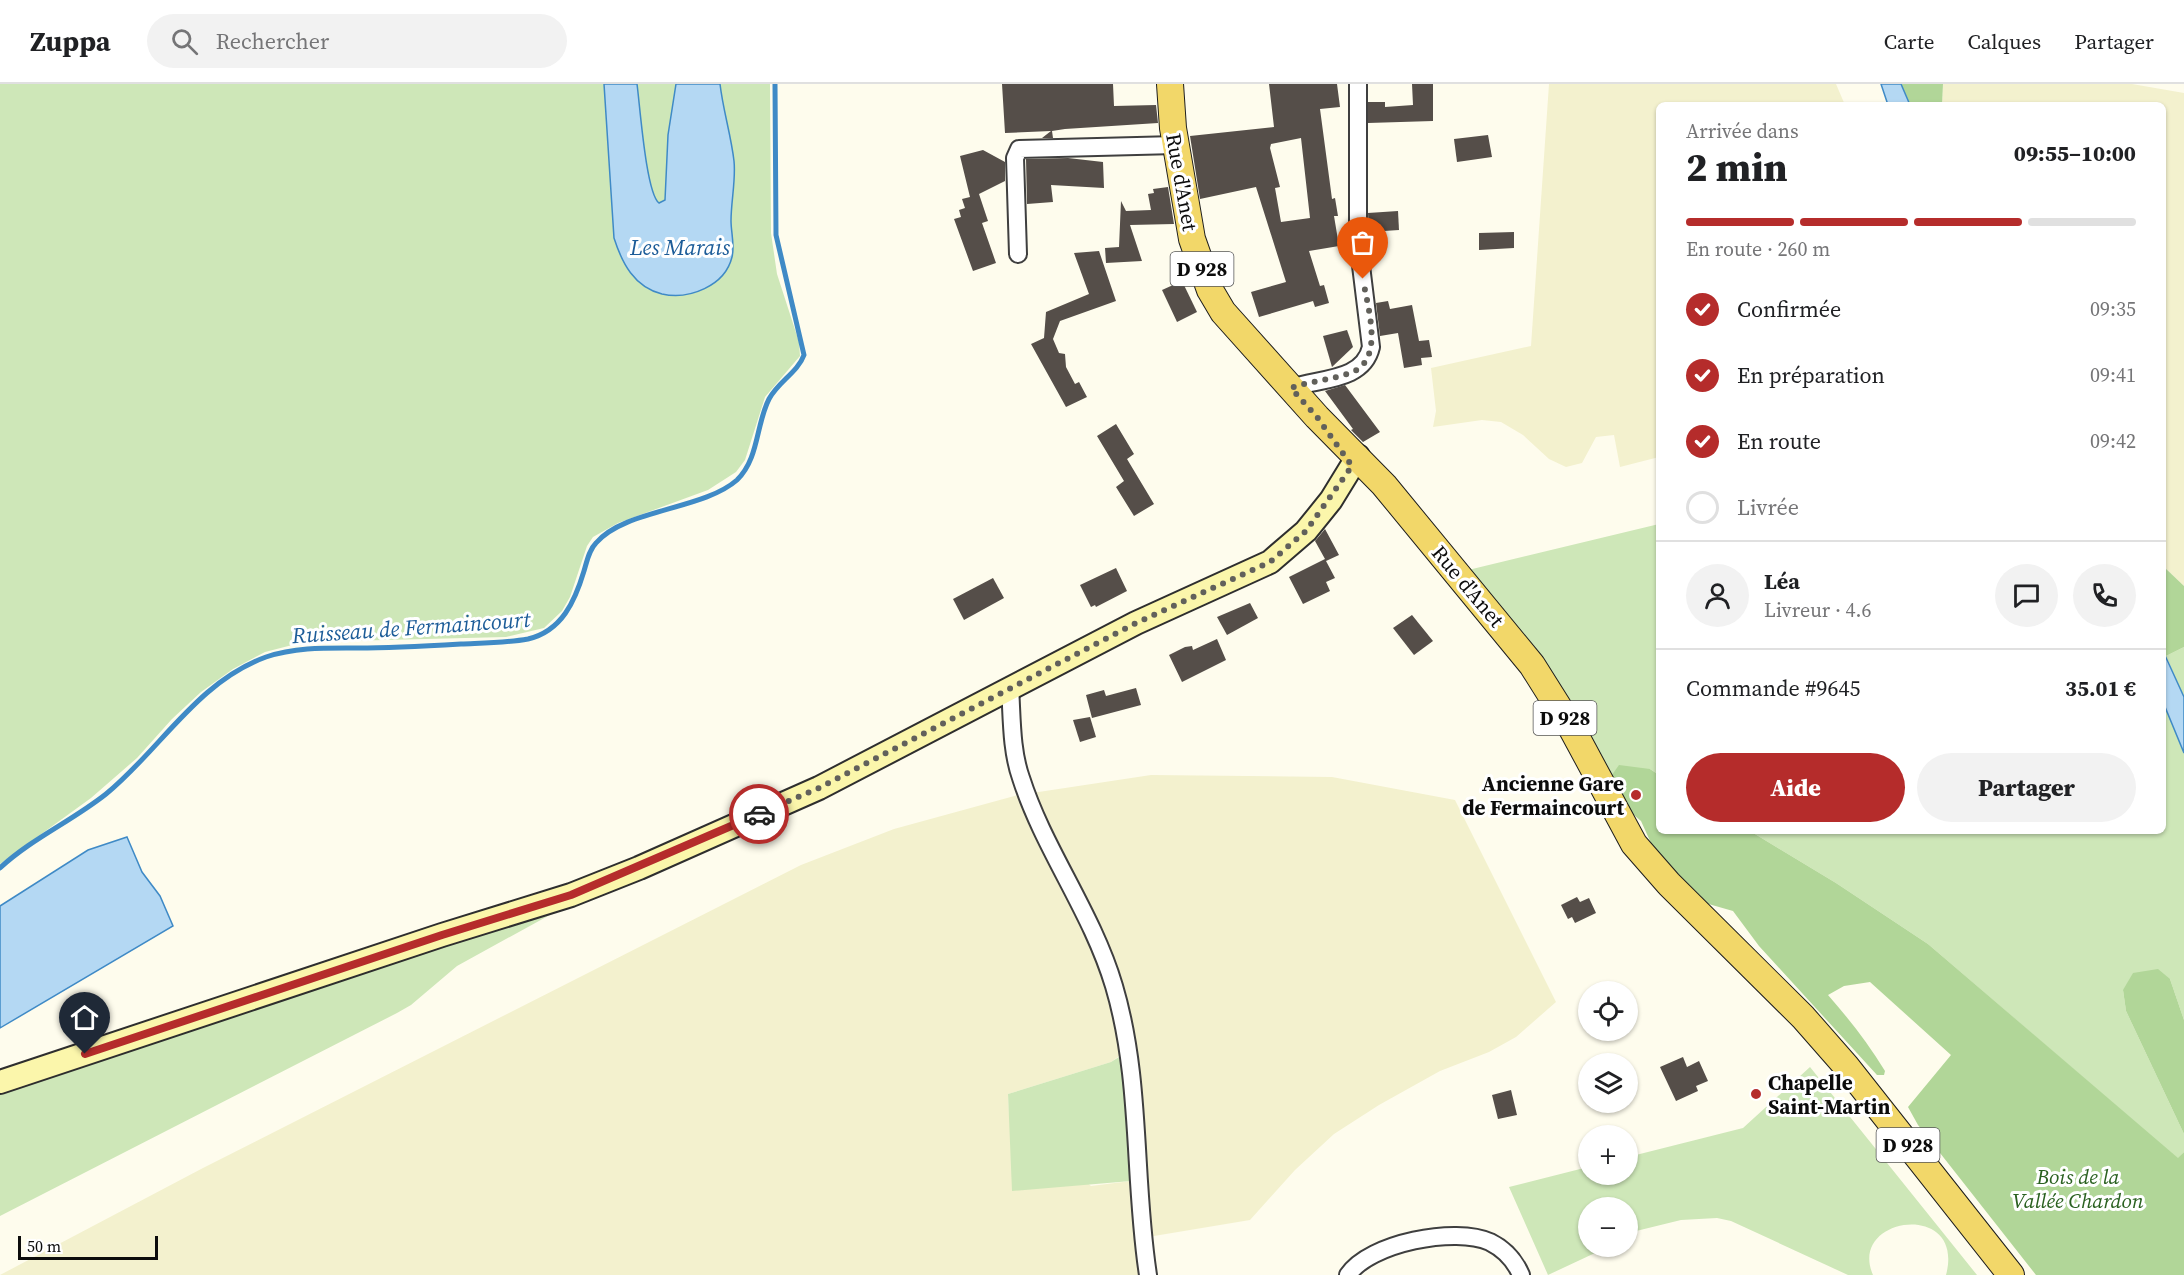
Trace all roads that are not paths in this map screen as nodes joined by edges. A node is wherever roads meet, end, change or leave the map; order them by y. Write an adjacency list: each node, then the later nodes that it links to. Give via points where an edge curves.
1 (1170, 84): 3 (main road, Rue d'Anet / D 928)
2 (1358, 84): 5 (street, via 1358,241 1370,352 1365,363 1353,372)
3 (1176, 145): 4 (street, via 1019,150); 5 (main road, Rue d'Anet / D 928, via 1192,239 1210,290 1233,325)
4 (1018, 254)
5 (1291, 388): 6 (main road, Rue d'Anet / D 928)
6 (1355, 461): 7 (street, via 1306,531 1270,562 1136,623); 12 (main road, Rue d'Anet / D 928, via 1532,665 1623,828 1651,865 1803,1017)
7 (1010, 687): 8 (street, via 819,788 603,883); 9 (street, via 1020,776 1114,985 1132,1068 1142,1238)
8 (0, 1082)
9 (1148, 1275)
10 (1348, 1275): 11 (street, via 1364,1261 1398,1245 1466,1237 1488,1242 1508,1255)
11 (1521, 1275)
12 (2011, 1275)

